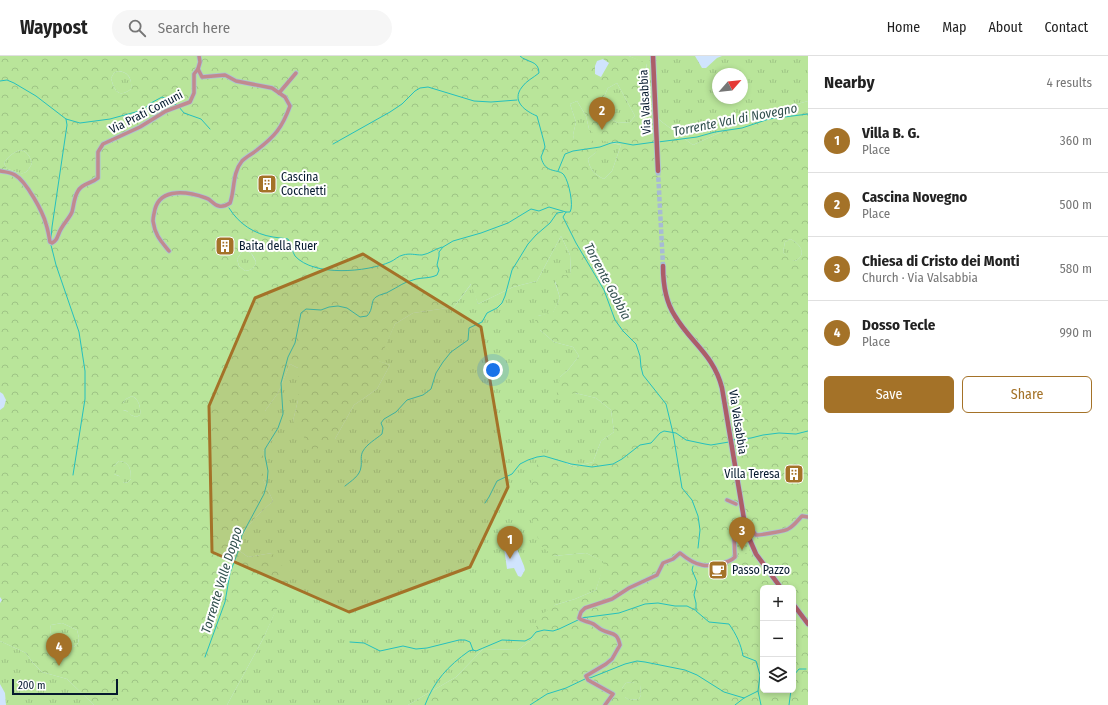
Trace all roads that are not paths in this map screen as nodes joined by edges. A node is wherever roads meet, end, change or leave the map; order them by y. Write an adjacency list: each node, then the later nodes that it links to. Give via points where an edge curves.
1 (199, 56): 3 (street, Via Prati Comuni)
2 (653, 56): 6 (main road, Via Valsabbia)
3 (198, 69): 5 (street, via 202,76 225,75 236,81 272,88); 7 (street, Via Prati Comuni, via 194,74 194,94 190,102 166,110 140,127 102,144 98,152 98,178 90,184 84,184 76,192 72,213 52,243 38,205 23,182 16,175)
4 (296, 73): 5 (street)
5 (279, 93): 8 (street, via 290,106 284,122 272,139 241,162 234,180 230,203 221,207 208,198 188,193 163,196 156,206 153,217 154,231)
6 (658, 170)
7 (0, 171)
8 (169, 250)
9 (662, 266): 13 (main road, Via Valsabbia, via 665,293 671,309 680,324 709,358 718,375)
10 (727, 500): 11 (street)
11 (736, 504)
12 (808, 517): 13 (street, via 802,516 785,531 760,535 756,535)
13 (744, 519): 14 (main road, Via Valsabbia)
14 (746, 532): 15 (main road, Via Valsabbia, via 764,566); 18 (street, via 734,538 735,557 732,560 703,566 680,553 673,560 663,563 657,575 581,612 581,620 613,633 619,640 620,645 612,659 586,676 588,680 612,694)
15 (779, 585)
16 (796, 608): 17 (main road)
17 (808, 624)
18 (605, 705)

